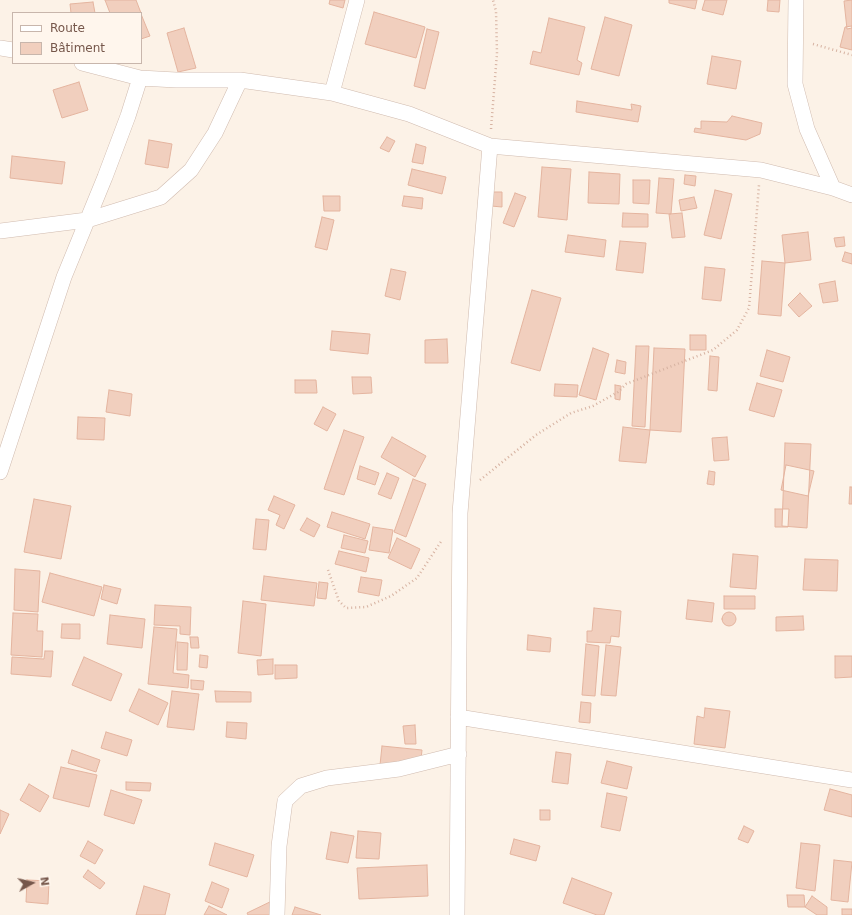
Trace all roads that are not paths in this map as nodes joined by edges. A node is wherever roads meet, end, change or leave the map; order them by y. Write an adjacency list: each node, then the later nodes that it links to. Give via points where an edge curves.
1 (357, 0): 8 (street)
2 (796, 0): 10 (street, via 794,84 807,129)
3 (0, 48): 4 (street)
4 (12, 50)
5 (86, 64): 6 (street)
6 (140, 78): 7 (street); 12 (street, via 128,116)
7 (240, 80): 8 (street); 12 (street, via 215,133 191,170 160,197)
8 (332, 93): 9 (street, via 408,114)
9 (490, 146): 10 (street, via 760,170); 15 (street, via 460,513)
10 (833, 188): 11 (street)
11 (852, 194)
12 (87, 220): 13 (street); 14 (street, via 64,277)
13 (0, 231)
14 (0, 472)
15 (458, 717): 16 (street); 17 (street)
16 (459, 754): 18 (street, via 399,769 327,778 301,786 285,801 279,846); 19 (street)
17 (852, 780)
18 (277, 915)
19 (456, 915)

